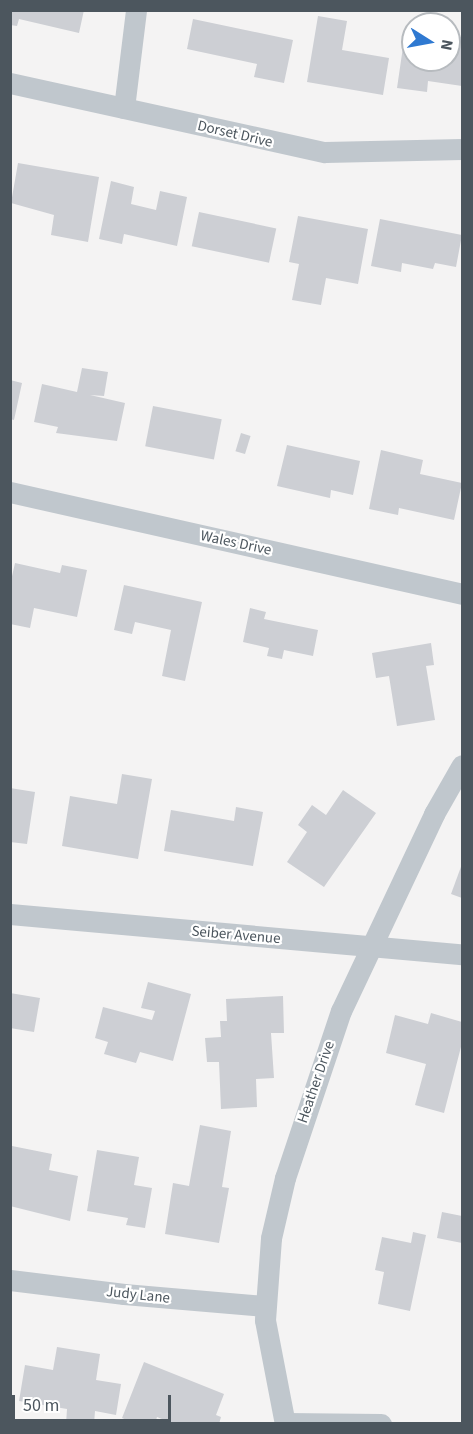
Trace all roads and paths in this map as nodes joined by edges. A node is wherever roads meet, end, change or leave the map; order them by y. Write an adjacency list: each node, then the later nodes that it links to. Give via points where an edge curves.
1 (136, 10): 3 (street)
2 (10, 83): 3 (street, Dorset Drive)
3 (124, 108): 4 (street, Dorset Drive, via 325,152)
4 (462, 149)
5 (10, 492): 6 (street, Wales Drive)
6 (462, 594)
7 (462, 765): 9 (street, Heather Drive, via 434,814)
8 (10, 914): 9 (street, Seiber Avenue)
9 (372, 947): 10 (street, Seiber Avenue); 12 (street, Heather Drive, via 341,1011 285,1178 271,1238)
10 (462, 954)
11 (10, 1280): 12 (street, Judy Lane)
12 (265, 1306): 13 (street, Heather Drive)
13 (285, 1423): 14 (street)
14 (381, 1424)

